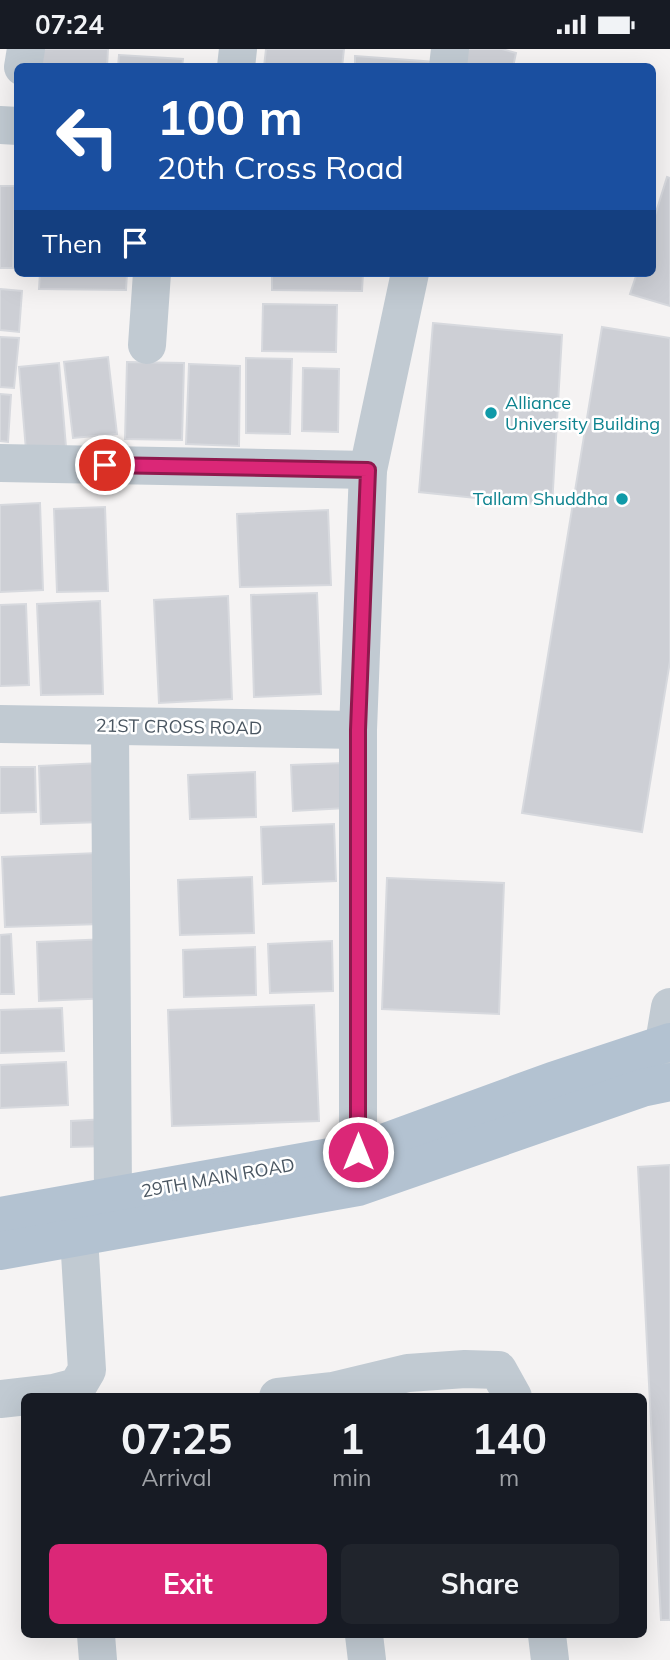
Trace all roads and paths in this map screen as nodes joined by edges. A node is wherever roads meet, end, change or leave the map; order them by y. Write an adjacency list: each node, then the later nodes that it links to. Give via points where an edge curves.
1 (152, 277): 3 (street)
2 (409, 277): 5 (street)
3 (147, 345)
4 (0, 463): 5 (street)
5 (368, 470): 8 (street)
6 (0, 724): 7 (street, 21ST CROSS ROAD)
7 (110, 726): 8 (street, 21ST CROSS ROAD); 12 (street)
8 (358, 730): 11 (street)
9 (668, 1031): 10 (street); 11 (main road, 29TH MAIN ROAD, via 552,1081)
10 (670, 1081): 14 (main road, 29TH MAIN ROAD, via 358,1188)
11 (358, 1152): 12 (main road, 29TH MAIN ROAD)
12 (113, 1196): 13 (main road, 29TH MAIN ROAD)
13 (0, 1216)
14 (79, 1237): 15 (main road, 29TH MAIN ROAD); 17 (street)
15 (0, 1251)
16 (54, 1393): 17 (street)
17 (86, 1393)
18 (337, 1393): 19 (street, via 408,1373 465,1369 498,1370)
19 (511, 1393)
20 (21, 1397): 21 (street)
21 (0, 1399)
22 (96, 1638): 25 (street)
23 (364, 1638): 26 (street)
24 (547, 1638): 27 (street)
25 (98, 1660)
26 (368, 1660)
27 (550, 1660)

